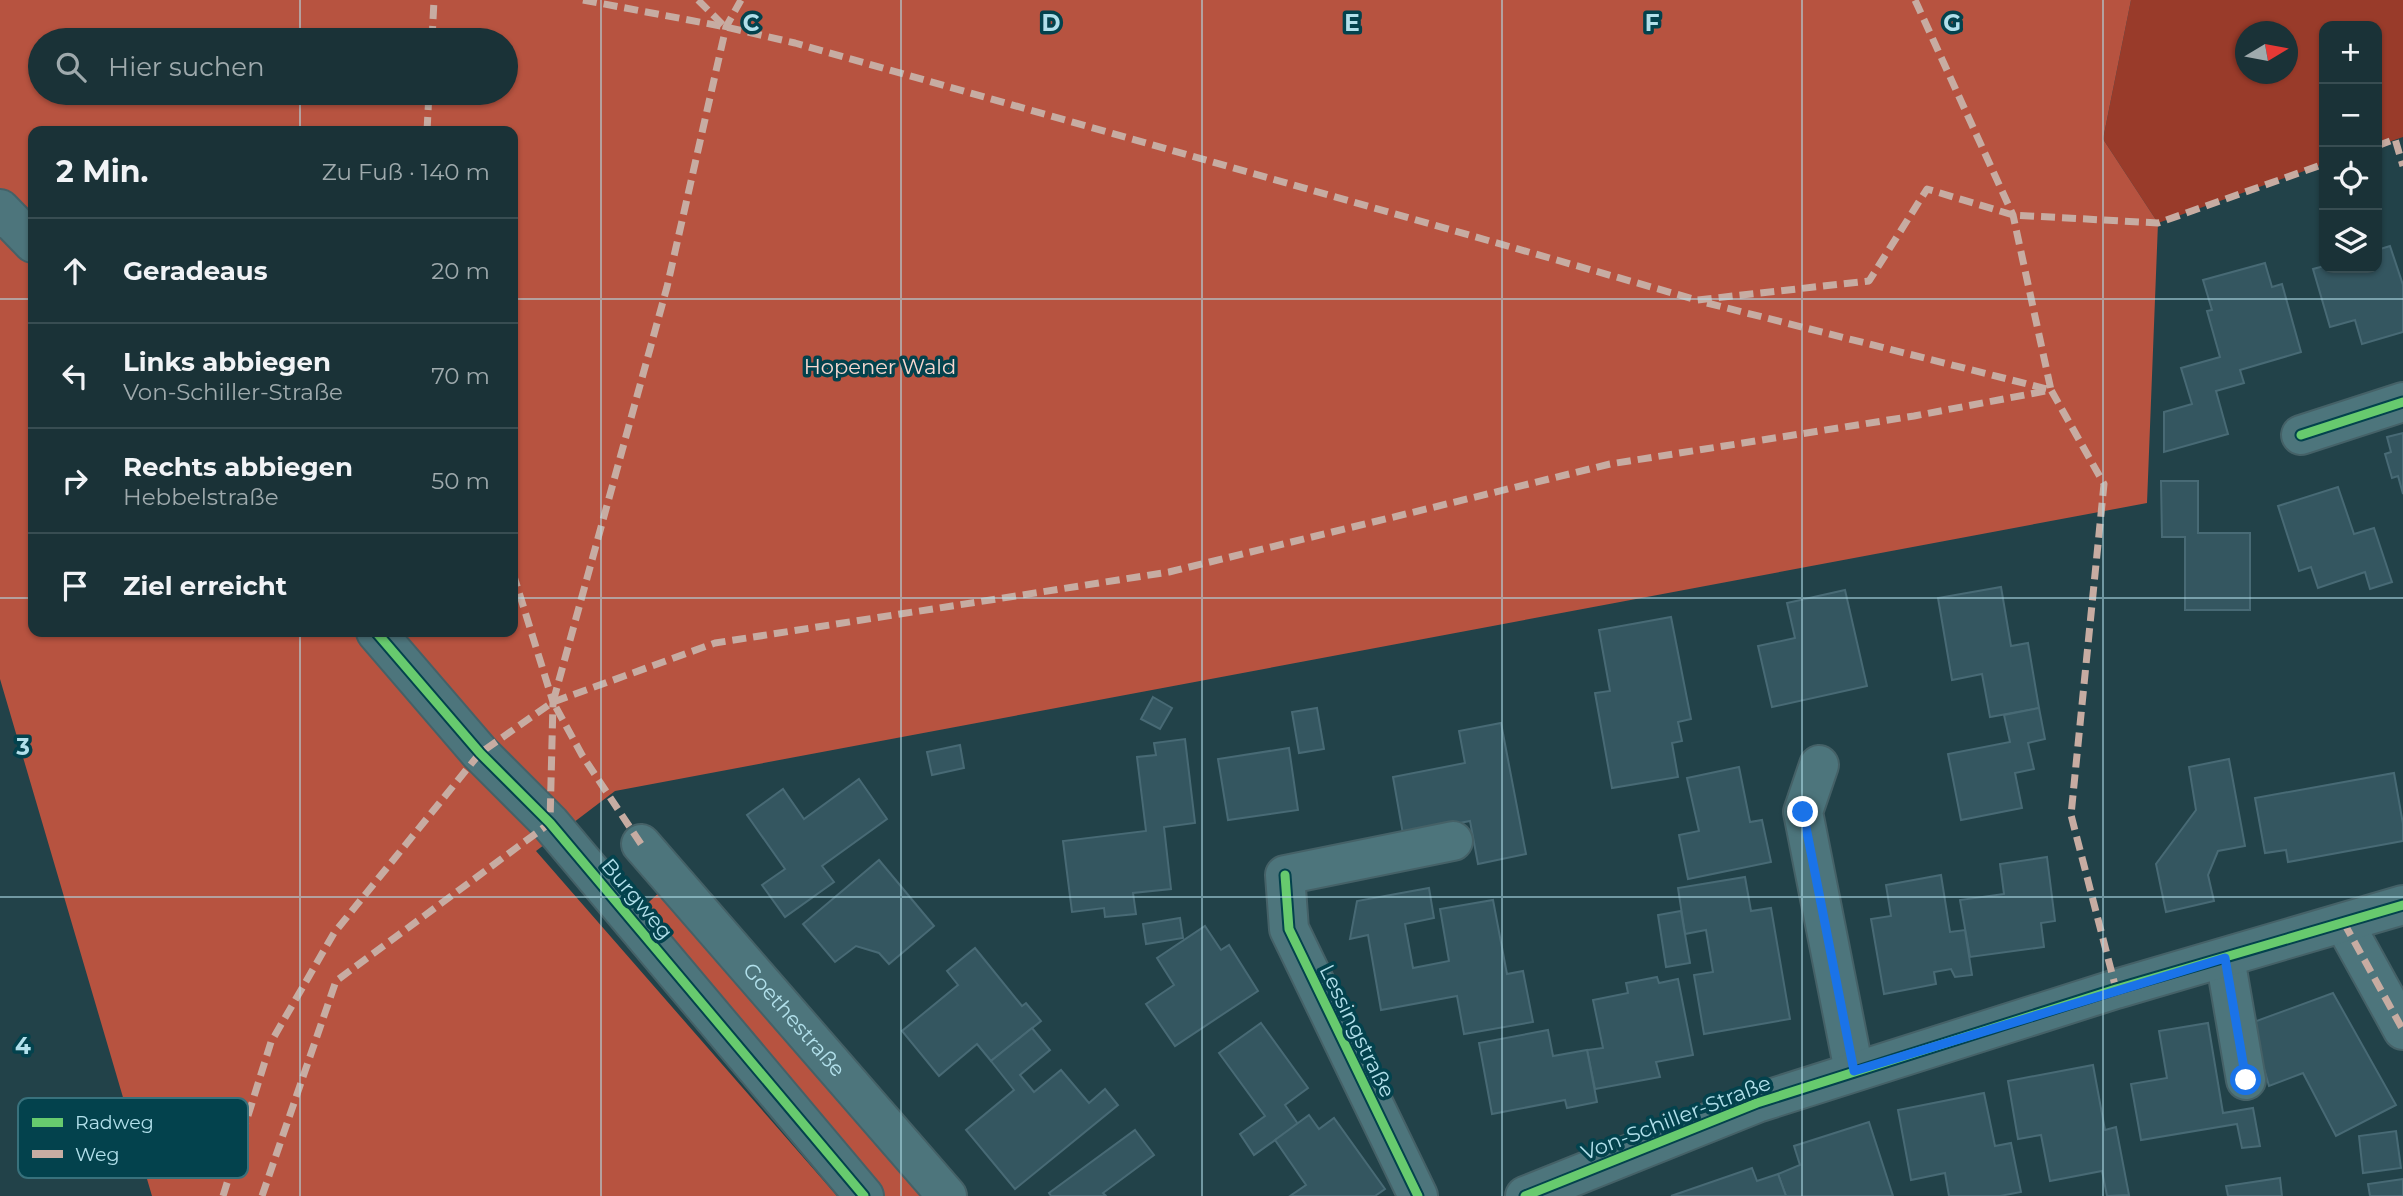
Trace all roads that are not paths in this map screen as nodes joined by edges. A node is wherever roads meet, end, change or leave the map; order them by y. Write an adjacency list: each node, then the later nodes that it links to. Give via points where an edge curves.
1 (0, 209): 2 (street)
2 (28, 238)
3 (2403, 402): 4 (street)
4 (2301, 435)
5 (380, 637): 16 (street, Burgweg, via 480,753 559,834)
6 (1819, 765): 13 (street, via 1803,812)
7 (1453, 841): 18 (street, Lessingstraße, via 1285,875 1289,929)
8 (641, 844): 17 (street, Goethestraße)
9 (2403, 905): 10 (street, Von-Schiller-Straße)
10 (2344, 923): 11 (street, Von-Schiller-Straße); 12 (street)
11 (2225, 958): 13 (street, Von-Schiller-Straße); 14 (street)
12 (2403, 1030)
13 (1854, 1071): 15 (street, Von-Schiller-Straße, via 1756,1103)
14 (2246, 1080)
15 (1566, 1189): 19 (street, Von-Schiller-Straße)
16 (864, 1196)
17 (947, 1196)
18 (1418, 1196)
19 (1525, 1196)

